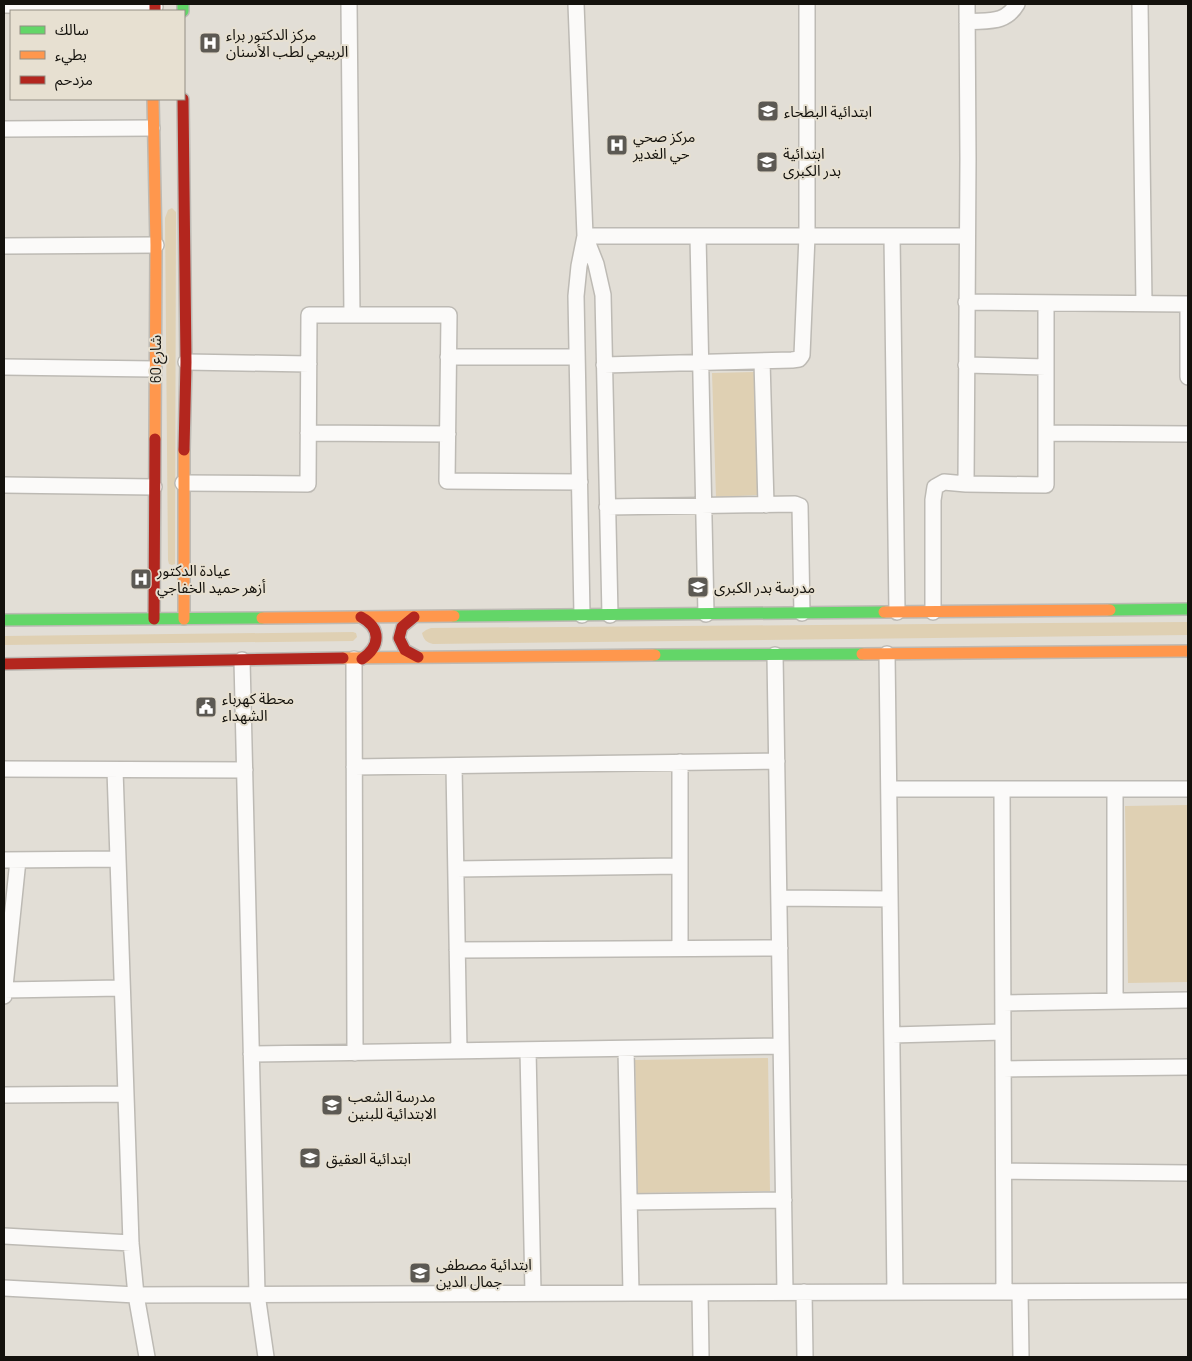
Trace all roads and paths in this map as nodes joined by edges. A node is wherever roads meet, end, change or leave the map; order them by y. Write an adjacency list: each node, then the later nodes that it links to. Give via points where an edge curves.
1 (349, 4): 28 (street)
2 (576, 4): 18 (street)
3 (807, 4): 20 (street)
4 (967, 4): 9 (street)
5 (1017, 4): 9 (street, via 1009,16)
6 (1140, 4): 27 (street)
7 (4, 5): 8 (street)
8 (155, 7)
9 (967, 22): 22 (street)
10 (153, 100): 12 (main road, شارع 60)
11 (183, 100): 15 (main road, شارع 60)
12 (152, 128): 13 (street); 14 (main road, شارع 60)
13 (4, 129)
14 (154, 168): 15 (main road, via 163,172); 16 (main road, شارع 60)
15 (175, 170): 17 (main road, شارع 60)
16 (154, 211): 17 (main road, via 169,207); 23 (main road, شارع 60)
17 (183, 211): 33 (main road, شارع 60)
18 (585, 236): 19 (street); 30 (street, via 577,281); 36 (street, via 603,294)
19 (698, 236): 20 (street); 34 (street)
20 (807, 236): 21 (street); 31 (street, via 802,355 799,359)
21 (892, 236): 22 (street); 58 (street)
22 (967, 236): 25 (street)
23 (156, 245): 24 (street); 40 (main road, شارع 60)
24 (4, 246)
25 (966, 302): 26 (street); 37 (street)
26 (1046, 303): 27 (street); 39 (street)
27 (1144, 304): 32 (street, via 1188,304)
28 (352, 315): 29 (street, via 449,315); 35 (street, via 309,315)
29 (448, 357): 30 (street); 46 (street)
30 (577, 357): 42 (street)
31 (762, 361): 34 (street); 53 (street)
32 (1188, 361): 41 (street)
33 (186, 362): 35 (street); 49 (main road, شارع 60)
34 (701, 362): 36 (street); 54 (street)
35 (308, 364): 44 (street)
36 (604, 365): 43 (street)
37 (966, 366): 39 (street); 50 (street)
38 (4, 367): 40 (street)
39 (1046, 367): 45 (street)
40 (154, 369): 52 (main road, شارع 60)
41 (1188, 377)
42 (578, 403): 43 (street); 48 (street)
43 (605, 404): 55 (street)
44 (308, 433): 46 (street); 49 (street, via 308,484)
45 (1046, 433): 47 (street); 50 (street, via 1046,485)
46 (448, 434): 48 (street, via 447,481)
47 (1188, 434)
48 (580, 482): 62 (street)
49 (183, 483): 56 (main road, شارع 60)
50 (966, 484): 59 (street, via 944,482 935,487)
51 (4, 485): 52 (street)
52 (154, 487): 56 (main road, شارع 60)
53 (766, 504): 54 (street); 60 (street, via 800,506)
54 (704, 506): 55 (street); 61 (street)
55 (607, 507): 63 (street)
56 (169, 567): 66 (main road, شارع 60); 67 (main road, شارع 60)
57 (1188, 609): 59 (main road)
58 (896, 612): 59 (main road); 60 (main road)
59 (933, 612)
60 (802, 613): 61 (main road)
61 (706, 614): 63 (main road)
62 (582, 615): 63 (main road); 65 (main road)
63 (610, 615)
64 (361, 618): 65 (main road); 67 (main road); 73 (main road, via 375,629 377,641 372,652)
65 (414, 618): 72 (main road, via 402,626 399,639 410,656)
66 (154, 619): 67 (main road); 68 (main road)
67 (184, 619)
68 (4, 620)
69 (1188, 651): 70 (main road)
70 (887, 654): 71 (main road); 83 (street)
71 (775, 655): 72 (main road); 76 (street)
72 (418, 657): 73 (main road)
73 (358, 659): 74 (main road); 79 (street)
74 (242, 660): 75 (main road); 82 (street)
75 (4, 664)
76 (777, 761): 77 (street); 91 (street)
77 (680, 762): 78 (street); 89 (street)
78 (454, 766): 79 (street); 90 (street)
79 (354, 767): 107 (street)
80 (4, 769): 81 (street)
81 (114, 770): 82 (street); 87 (street)
82 (245, 770): 108 (street)
83 (889, 789): 84 (street); 92 (street)
84 (1002, 789): 85 (street); 100 (street)
85 (1114, 789): 86 (street); 99 (street)
86 (1188, 789)
87 (117, 859): 88 (street); 96 (street)
88 (11, 860): 97 (street)
89 (680, 866): 90 (street); 93 (street)
90 (456, 869): 95 (street)
91 (779, 898): 92 (street); 94 (street)
92 (890, 899): 102 (street)
93 (680, 948): 94 (street); 95 (street)
94 (780, 948): 103 (street)
95 (458, 950): 106 (street)
96 (121, 988): 97 (street); 111 (street)
97 (4, 993)
98 (1188, 1000): 99 (street)
99 (1115, 1001): 100 (street)
100 (1003, 1003): 101 (street)
101 (1003, 1032): 102 (street); 110 (street)
102 (892, 1035): 124 (street)
103 (781, 1046): 104 (street); 115 (street)
104 (626, 1048): 105 (street); 116 (street)
105 (528, 1050): 106 (street); 127 (street)
106 (460, 1051): 107 (street)
107 (355, 1052): 108 (street)
108 (251, 1054): 129 (street)
109 (1188, 1067): 110 (street)
110 (1003, 1069): 113 (street)
111 (125, 1094): 112 (street); 118 (street)
112 (4, 1095)
113 (1004, 1172): 114 (street); 125 (street)
114 (1188, 1173)
115 (784, 1200): 116 (street); 122 (street)
116 (629, 1202): 128 (street)
117 (4, 1236): 118 (street)
118 (131, 1243): 130 (street)
119 (4, 1288): 130 (street)
120 (1188, 1291): 126 (street)
121 (700, 1292): 122 (street); 128 (street); 133 (street)
122 (785, 1292): 123 (street)
123 (804, 1292): 124 (street); 134 (street)
124 (895, 1292): 125 (street)
125 (1004, 1292): 126 (street)
126 (1020, 1292): 135 (street)
127 (533, 1293): 128 (street); 129 (street)
128 (631, 1293)
129 (257, 1294): 130 (street); 132 (street)
130 (136, 1295): 131 (street)
131 (147, 1357)
132 (266, 1357)
133 (700, 1357)
134 (805, 1357)
135 (1021, 1357)

